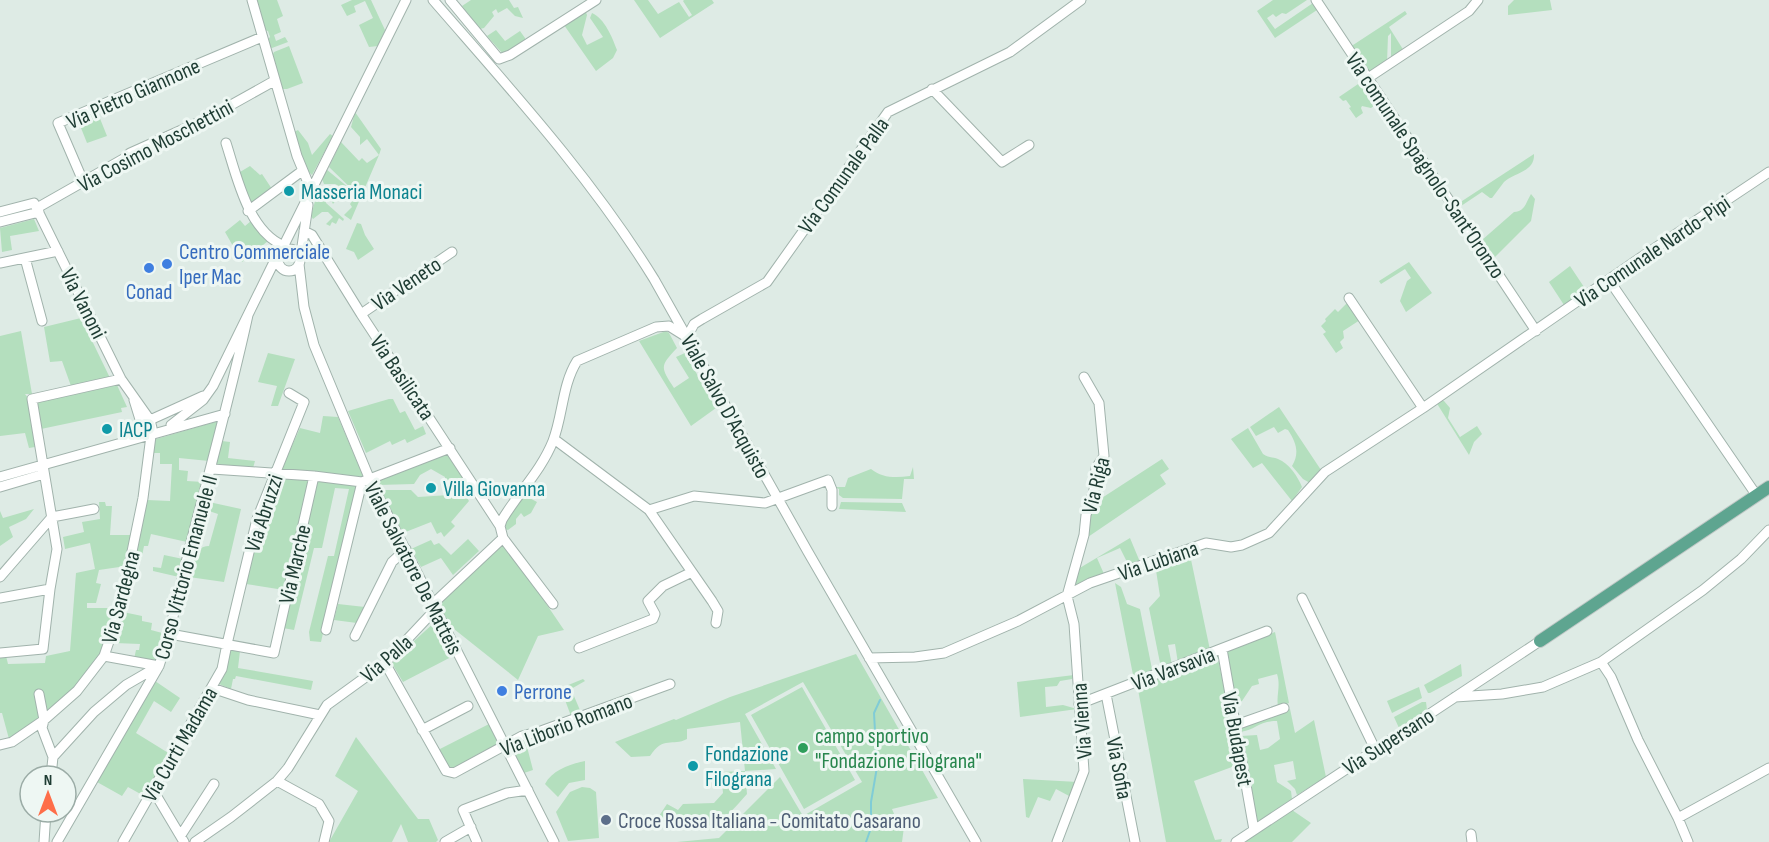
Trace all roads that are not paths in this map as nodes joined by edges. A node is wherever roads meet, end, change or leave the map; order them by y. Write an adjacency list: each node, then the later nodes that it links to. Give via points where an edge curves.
1 (252, 0): 11 (street)
2 (406, 0): 20 (street, Corso Vittorio Emanuele II)
3 (433, 0): 41 (street, Viale Salvo D'Acquisto, via 553,137 608,208)
4 (450, 0): 5 (street, via 499,59)
5 (596, 0)
6 (1061, 0): 10 (street)
7 (1081, 0): 10 (street, Via Comunale Palla)
8 (1316, 0): 12 (street, Via comunale Spagnolo-Sant'Oronzo)
9 (1478, 0): 12 (street, via 1469,11)
10 (1068, 10): 14 (street, Via Comunale Palla, via 1010,52)
11 (262, 37): 13 (street); 19 (street, Via Pietro Giannone, via 58,123)
12 (1368, 78): 40 (street, Via comunale Spagnolo-Sant'Oronzo)
13 (274, 81): 17 (street); 19 (street, Via Cosimo Moschettini, via 206,119 130,153)
14 (932, 89): 16 (street, via 1002,162); 41 (street, Via Comunale Palla, via 888,112 767,282 694,324)
15 (226, 143): 22 (street)
16 (1029, 145)
17 (302, 171): 20 (street); 22 (street)
18 (1769, 172): 34 (street, Via Comunale Nardo-Pipi)
19 (83, 181): 21 (street, Via Cosimo Moschettini)
20 (310, 192): 25 (street, Corso Vittorio Emanuele II)
21 (38, 210): 23 (street, via 34,203); 24 (street); 26 (street, Via Vanoni)
22 (248, 211): 27 (street)
23 (0, 212)
24 (0, 222)
25 (301, 227): 27 (street, Corso Vittorio Emanuele II); 30 (street, Corso Vittorio Emanuele II); 37 (street, Via Basilicata, via 312,235)
26 (58, 251): 29 (street); 45 (street, Via Vanoni)
27 (281, 252): 30 (street, via 294,251); 32 (street, via 279,266); 33 (street, Corso Vittorio Emanuele II)
28 (452, 252): 37 (street, Via Veneto)
29 (25, 258): 31 (street); 39 (street)
30 (299, 262): 32 (street, via 295,270); 35 (street, Viale Salvatore De Matteis)
31 (0, 263)
32 (286, 271): 33 (street, via 274,272); 35 (street)
33 (265, 280): 38 (street, Corso Vittorio Emanuele II)
34 (1609, 280): 40 (street, Via Comunale Nardo-Pipi); 65 (street)
35 (301, 284): 62 (street, Viale Salvatore De Matteis, via 314,345)
36 (1349, 298): 49 (street)
37 (361, 314): 55 (street, Via Basilicata)
38 (248, 315): 42 (street, Corso Vittorio Emanuele II); 43 (street, Corso Vittorio Emanuele II)
39 (42, 321)
40 (1536, 331): 49 (street, Via Lubiana)
41 (687, 337): 54 (street, via 669,326 656,327 577,361 570,372); 66 (street, Viale Salvo D'Acquisto)
42 (221, 370): 43 (street); 47 (street, Corso Vittorio Emanuele II)
43 (235, 375): 50 (street, Corso Vittorio Emanuele II)
44 (1084, 377): 78 (street, Via Riga, via 1099,403 1104,456 1096,468)
45 (121, 379): 48 (street, Via Vanoni); 56 (street, via 32,399)
46 (289, 393): 59 (street, Via Abruzzi, via 304,402)
47 (205, 397): 51 (street); 52 (street); 53 (street, via 176,422)
48 (133, 398): 52 (street, Via Vanoni); 53 (street, Via Vanoni, via 142,426)
49 (1423, 408): 78 (street, Via Lubiana, via 1325,472 1269,533 1231,547 1206,543 1090,583)
50 (225, 414): 51 (street); 57 (street, Corso Vittorio Emanuele II)
51 (209, 418): 53 (street)
52 (150, 420): 53 (street)
53 (150, 436): 56 (street); 93 (street, Via Sardegna, via 133,550)
54 (554, 439): 69 (street); 71 (street)
55 (450, 448): 62 (street); 71 (street, Via Basilicata)
56 (42, 464): 58 (street); 61 (street)
57 (212, 469): 59 (street); 86 (street, Corso Vittorio Emanuele II)
58 (45, 474): 63 (street); 70 (street)
59 (276, 474): 60 (street); 89 (street, Via Abruzzi, via 257,519)
60 (314, 476): 62 (street); 89 (street, Via Marche, via 274,652)
61 (0, 477)
62 (366, 481): 74 (street, Viale Salvatore De Matteis); 84 (street)
63 (0, 487)
64 (1769, 488): 65 (main road)
65 (1756, 496): 88 (main road)
66 (778, 499): 67 (street, via 828,480); 69 (street, via 765,503 694,496); 94 (street, Viale Salvo D'Acquisto)
67 (832, 506)
68 (94, 509): 70 (street)
69 (649, 510): 75 (street)
70 (52, 517): 76 (street); 77 (street, via 57,549)
71 (500, 526): 73 (street)
72 (1769, 530): 95 (street, via 1703,590)
73 (503, 538): 81 (street); 82 (street, Via Palla, via 437,600)
74 (406, 549): 82 (street, Viale Salvatore De Matteis); 87 (street, via 392,562)
75 (692, 572): 83 (street, via 718,611); 90 (street, via 663,586 648,601 655,614 653,619)
76 (0, 577)
77 (50, 590): 79 (street); 92 (street, via 43,649)
78 (1067, 596): 94 (street, Via Lubiana, via 944,654); 103 (street, Via Vienna, via 1074,624)
79 (0, 598)
80 (1302, 598): 112 (street)
81 (553, 604)
82 (434, 608): 96 (street, Via Palla); 111 (street, Viale Salvatore De Matteis)
83 (716, 623)
84 (326, 630)
85 (1267, 631): 91 (street, Via Varsavia)
86 (170, 634): 89 (street); 97 (street, Corso Vittorio Emanuele II)
87 (356, 636)
88 (1540, 641): 102 (street, Via Supersano)
89 (226, 644): 99 (street, Via Curti Madama, via 222,669)
90 (579, 648)
91 (1222, 649): 101 (street, Via Varsavia); 108 (street, Via Budapest)
92 (0, 653)
93 (104, 656): 97 (street); 107 (street, Via Sardegna, via 78,691)
94 (869, 658): 133 (street, Viale Salvo D'Acquisto)
95 (1601, 662): 102 (street, via 1543,687); 120 (street)
96 (385, 663): 106 (street, Via Palla, via 327,705); 109 (street, Via Liborio Romano)
97 (159, 666): 113 (street, via 118,691); 127 (street, Corso Vittorio Emanuele II)
98 (669, 684): 111 (street, Via Liborio Romano, via 522,736)
99 (212, 688): 106 (street); 118 (street, Via Curti Madama)
100 (39, 694): 107 (street)
101 (1106, 694): 103 (street, Via Varsavia); 135 (street, Via Sofia)
102 (1455, 697): 112 (street, Via Supersano)
103 (1079, 704): 134 (street, Via Vienna, via 1084,771)
104 (468, 706): 109 (street)
105 (1284, 708): 108 (street)
106 (320, 715): 116 (street, Via Palla)
107 (44, 720): 110 (street, Via Sardegna, via 12,742); 113 (street, via 42,728)
108 (1236, 725): 123 (street, Via Budapest)
109 (422, 730): 111 (street, Via Liborio Romano, via 449,773)
110 (0, 745)
111 (504, 746): 119 (street, Viale Salvatore De Matteis)
112 (1375, 749): 123 (street, Via Supersano)
113 (53, 757): 114 (street)
114 (52, 764)
115 (1769, 768): 120 (street)
116 (277, 781): 125 (street, Via Palla); 129 (street, via 319,804 329,821)
117 (214, 784): 124 (street)
118 (153, 790): 124 (street); 128 (street, Via Curti Madama)
119 (528, 790): 122 (street, via 507,793 463,810); 132 (street, Viale Salvatore De Matteis)
120 (1678, 818): 137 (street)
121 (45, 824): 126 (street)
122 (471, 827): 130 (street); 131 (street)
123 (1254, 830): 136 (street, Via Supersano)
124 (183, 839)
125 (201, 840)
126 (44, 842)
127 (57, 842)
128 (123, 842)
129 (324, 842)
130 (445, 842)
131 (477, 842)
132 (555, 842)
133 (976, 842)
134 (1057, 842)
135 (1135, 842)
136 (1236, 842)
137 (1688, 842)

